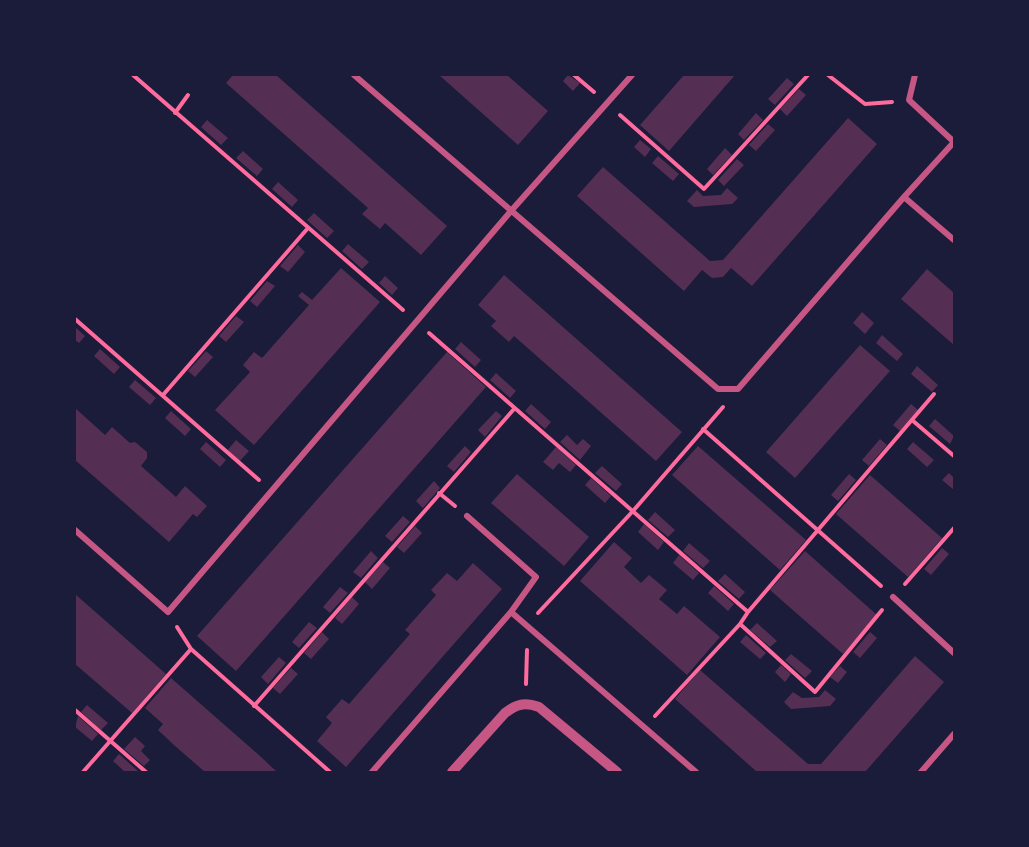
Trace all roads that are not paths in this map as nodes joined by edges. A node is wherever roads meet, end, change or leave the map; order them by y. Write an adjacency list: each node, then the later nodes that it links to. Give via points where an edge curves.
1 (354, 75): 6 (street)
2 (632, 75): 6 (street)
3 (915, 75): 4 (street, via 909,100)
4 (954, 142): 5 (street)
5 (904, 197): 6 (street, via 738,390 718,390); 7 (street)
6 (511, 211): 9 (street, via 168,612)
7 (954, 240)
8 (467, 516): 11 (street, via 536,577)
9 (75, 530)
10 (893, 597): 12 (street)
11 (511, 612): 14 (street); 17 (street)
12 (954, 653)
13 (954, 734): 18 (street)
14 (372, 772)
15 (452, 772): 16 (street, via 505,713 526,703 539,707)
16 (617, 772)
17 (696, 772)
18 (921, 772)

